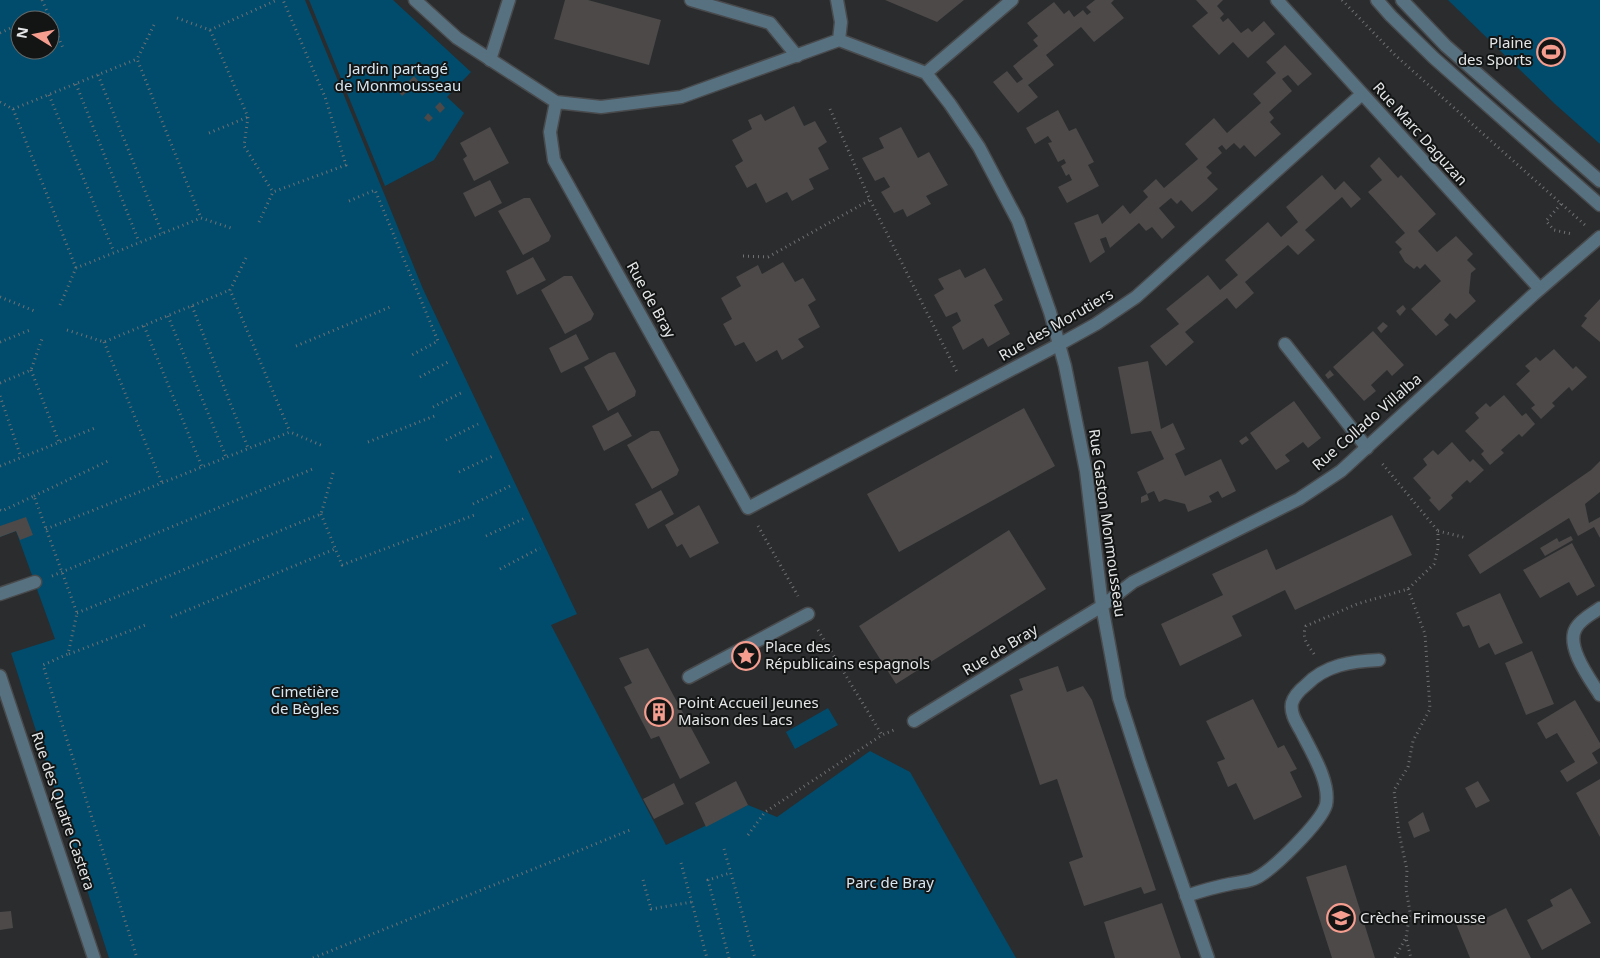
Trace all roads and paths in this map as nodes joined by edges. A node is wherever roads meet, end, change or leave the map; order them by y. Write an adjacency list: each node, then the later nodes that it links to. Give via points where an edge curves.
1 (277, 0): 14 (path)
2 (283, 0): 34 (path, via 324,98 346,165)
3 (415, 0): 20 (street, via 457,38)
4 (509, 0): 20 (street)
5 (691, 0): 18 (street, via 770,23)
6 (837, 0): 15 (street, via 841,22)
7 (1012, 0): 21 (street)
8 (1277, 0): 25 (street, Rue Marc Daguzan)
9 (1342, 0): 37 (path, via 1395,55)
10 (1377, 0): 33 (street, via 1434,58)
11 (1402, 0): 32 (street, via 1446,46)
12 (177, 18): 14 (path)
13 (154, 25): 19 (path)
14 (210, 30): 30 (path)
15 (838, 40): 18 (street); 21 (street)
16 (60, 41): 17 (path)
17 (63, 48)
18 (797, 56): 27 (street, via 681,97 601,106)
19 (137, 59): 22 (path); 39 (path)
20 (490, 60): 27 (street)
21 (926, 73): 64 (street, Rue Gaston Monmousseau, via 979,147 1018,221)
22 (98, 75): 23 (path); 42 (path)
23 (76, 84): 24 (path); 44 (path)
24 (49, 94): 28 (path); 46 (path)
25 (1362, 94): 50 (street, Rue Marc Daguzan); 64 (street, Rue des Morutiers, via 1136,297)
26 (0, 102): 28 (path)
27 (556, 102): 99 (street, Rue de Bray, via 550,132 554,160)
28 (13, 109): 49 (path)
29 (830, 109): 35 (path)
30 (248, 117): 31 (path); 34 (path, via 244,146)
31 (208, 133)
32 (1600, 181)
33 (1577, 185): 37 (path); 38 (street)
34 (273, 192): 40 (path)
35 (870, 200): 47 (path, via 768,257); 73 (path)
36 (349, 201): 67 (path, via 375,190 438,341)
37 (1561, 204): 43 (path); 45 (path, via 1546,221 1554,230 1573,234)
38 (1600, 205)
39 (200, 218): 41 (path); 42 (path)
40 (259, 222)
41 (234, 229)
42 (162, 233): 44 (path)
43 (1600, 238): 45 (street, Rue Collado Villalba)
44 (139, 242): 46 (path)
45 (1588, 247): 50 (street, Rue Collado Villalba)
46 (114, 252): 49 (path)
47 (743, 256)
48 (246, 258): 51 (path)
49 (76, 268): 53 (path)
50 (1540, 288): 85 (street, Rue Collado Villalba)
51 (230, 290): 54 (path); 79 (path)
52 (0, 295): 56 (path)
53 (60, 305)
54 (192, 306): 57 (path); 84 (path)
55 (390, 307): 66 (path)
56 (37, 312)
57 (168, 316): 58 (path); 88 (path)
58 (144, 326): 63 (path); 91 (path)
59 (30, 330): 62 (path)
60 (67, 330): 63 (path)
61 (43, 336): 69 (path)
62 (0, 342)
63 (104, 342): 95 (path)
64 (1060, 344): 73 (street, Rue des Morutiers); 115 (street, Rue Gaston Monmousseau, via 1086,471)
65 (1285, 344): 85 (street)
66 (296, 346)
67 (410, 356)
68 (448, 362): 70 (path)
69 (31, 370): 71 (path); 81 (path)
70 (420, 376)
71 (0, 383)
72 (464, 392): 75 (path)
73 (967, 393): 99 (street, Rue des Morutiers)
74 (0, 396): 87 (path)
75 (433, 407)
76 (437, 415): 82 (path)
77 (478, 424): 80 (path)
78 (95, 428): 81 (path)
79 (290, 432): 83 (path); 84 (path)
80 (446, 440)
81 (59, 442): 87 (path)
82 (368, 442)
83 (322, 446)
84 (248, 448): 88 (path)
85 (1368, 448): 105 (path); 115 (street, Rue Collado Villalba, via 1299,499 1133,582)
86 (493, 456): 93 (path)
87 (21, 457): 90 (path)
88 (226, 457): 91 (path)
89 (108, 461): 97 (path)
90 (0, 466)
91 (202, 467): 95 (path)
92 (315, 468): 111 (path)
93 (459, 472)
94 (332, 473): 101 (path)
95 (162, 483): 104 (path)
96 (510, 486): 98 (path)
97 (34, 496): 100 (path); 104 (path)
98 (473, 504)
99 (748, 508)
100 (0, 510)
101 (321, 514): 109 (path); 117 (path)
102 (476, 514): 109 (path, via 342,565)
103 (525, 518): 106 (path)
104 (46, 529): 111 (path)
105 (1438, 531): 107 (path); 113 (path, via 1434,564)
106 (486, 536)
107 (1467, 538)
108 (540, 548): 110 (path)
109 (335, 549): 119 (path)
110 (500, 569)
111 (61, 574): 112 (path); 117 (path)
112 (35, 582): 114 (street)
113 (1408, 589): 123 (path, via 1357,604 1306,626 1304,638); 137 (path, via 1424,634 1430,709 1413,741 1408,767 1394,790 1407,870 1410,912)
114 (0, 594)
115 (1102, 606): 127 (street, Rue de Bray); 135 (street, Rue Gaston Monmousseau, via 1119,698)
116 (1600, 608): 126 (street, via 1581,621 1572,640 1575,652)
117 (77, 614): 121 (path)
118 (808, 614): 125 (street)
119 (171, 617)
120 (148, 624): 121 (path)
121 (68, 654): 139 (path, via 43,665)
122 (1379, 660): 123 (street, via 1358,661)
123 (1324, 670): 135 (street, via 1299,692 1292,702 1292,714 1328,792 1325,807 1286,856 1256,879)
124 (0, 676): 138 (street, Rue des Quatre Castera)
125 (689, 677)
126 (1600, 695)
127 (914, 721)
128 (882, 735): 130 (path, via 765,812)
129 (630, 830): 140 (path)
130 (748, 835)
131 (724, 849): 133 (path)
132 (680, 863): 136 (path)
133 (730, 873): 142 (path, via 708,880); 143 (path)
134 (642, 880): 136 (path, via 651,909)
135 (1186, 896): 144 (street, Rue Gaston Monmousseau)
136 (692, 902): 141 (path)
137 (1406, 938): 145 (path); 146 (path)
138 (94, 958)
139 (137, 958)
140 (313, 958)
141 (708, 958)
142 (729, 958)
143 (755, 958)
144 (1208, 958)
145 (1395, 958)
146 (1411, 958)

